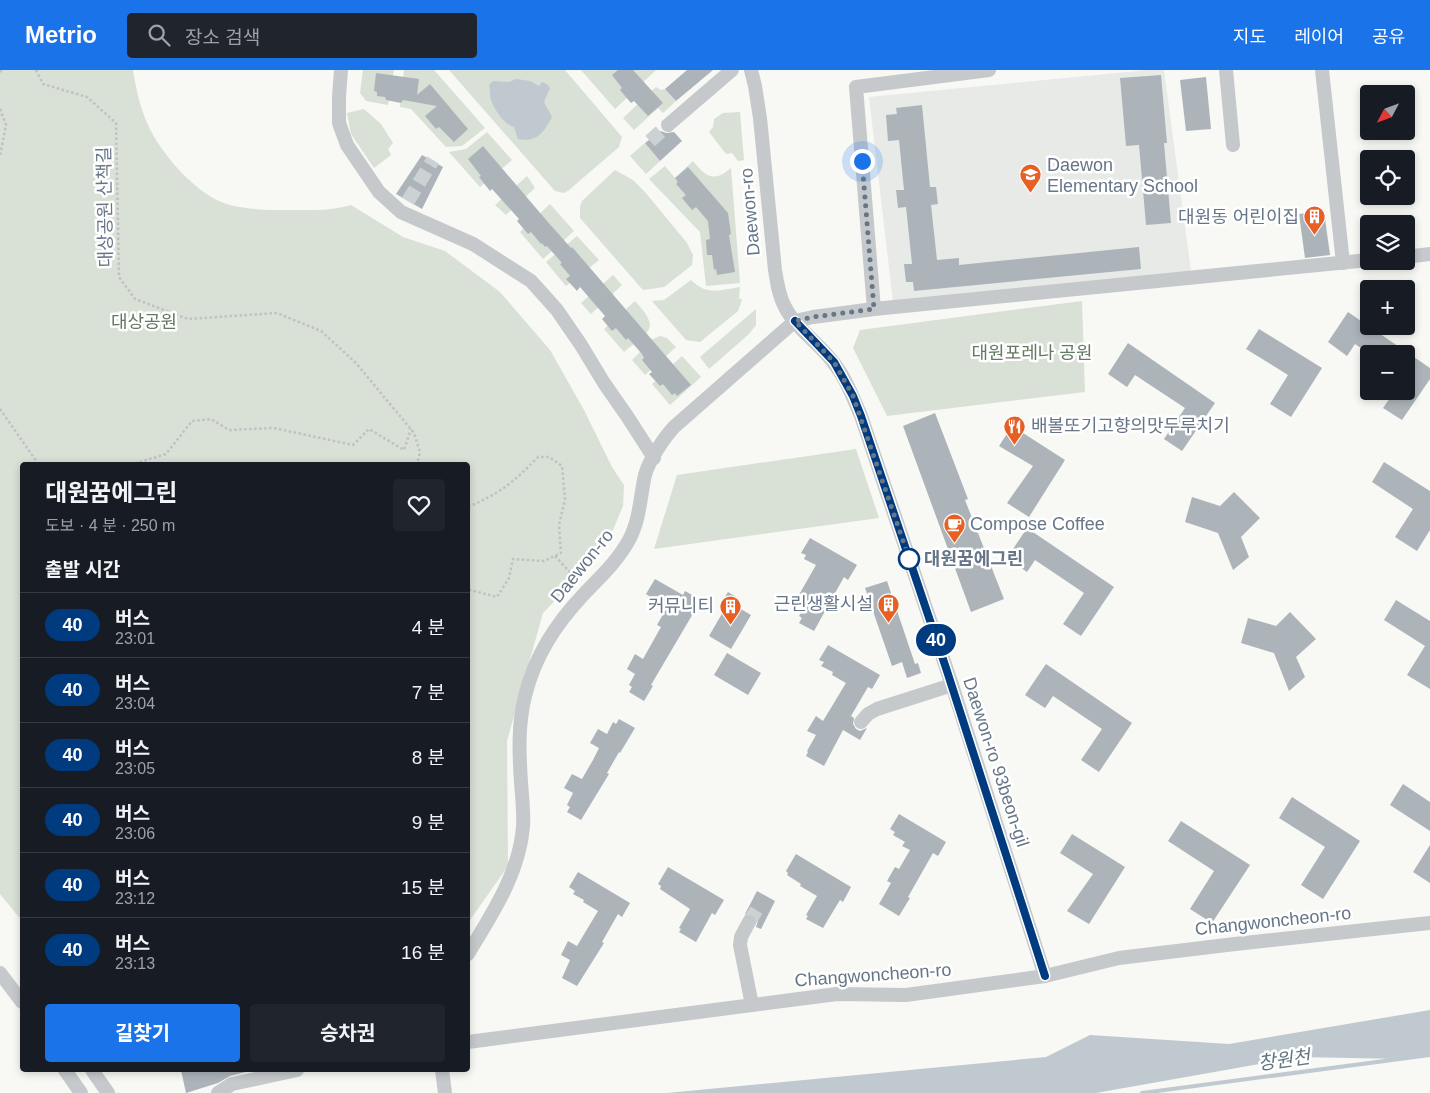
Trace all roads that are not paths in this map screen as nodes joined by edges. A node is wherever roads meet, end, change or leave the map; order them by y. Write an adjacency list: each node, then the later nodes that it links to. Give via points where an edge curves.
1 (342, 70): 15 (street, via 339,123 348,145 378,192 473,244 531,281 557,310)
2 (732, 70): 7 (street)
3 (751, 70): 14 (street, Daewon-ro, via 760,118 775,270 780,295)
4 (989, 70): 13 (street, via 856,87)
5 (1226, 70): 8 (street)
6 (1322, 70): 12 (street)
7 (668, 125)
8 (1233, 145)
9 (1430, 254): 10 (street)
10 (1415, 256)
11 (1360, 261): 12 (street)
12 (1344, 263): 13 (street)
13 (874, 309): 14 (street)
14 (795, 321): 15 (street, Daewon-ro, via 674,427); 16 (street, Daewon-ro 93beon-gil, via 834,362 853,396)
15 (654, 458): 20 (street, Daewon-ro, via 646,472 638,519 629,540 616,560 549,637 529,681 520,730 523,828 520,844 503,895)
16 (952, 685): 17 (street, via 876,709); 22 (street, Daewon-ro 93beon-gil)
17 (861, 722)
18 (749, 922): 24 (street, via 740,945)
19 (1430, 923): 22 (street, Changwoncheon-ro, via 1119,958)
20 (470, 951)
21 (0, 973): 23 (street)
22 (1045, 976): 24 (street, Changwoncheon-ro, via 906,995 837,994)
23 (20, 999)
24 (752, 1004): 25 (street, Changwoncheon-ro)
25 (470, 1042)
26 (65, 1072): 30 (street)
27 (93, 1072): 32 (street)
28 (288, 1072): 33 (street, via 232,1084)
29 (442, 1072): 34 (street)
30 (81, 1093)
31 (86, 1093): 32 (street, via 95,1090)
32 (107, 1093)
33 (218, 1093)
34 (444, 1093)

